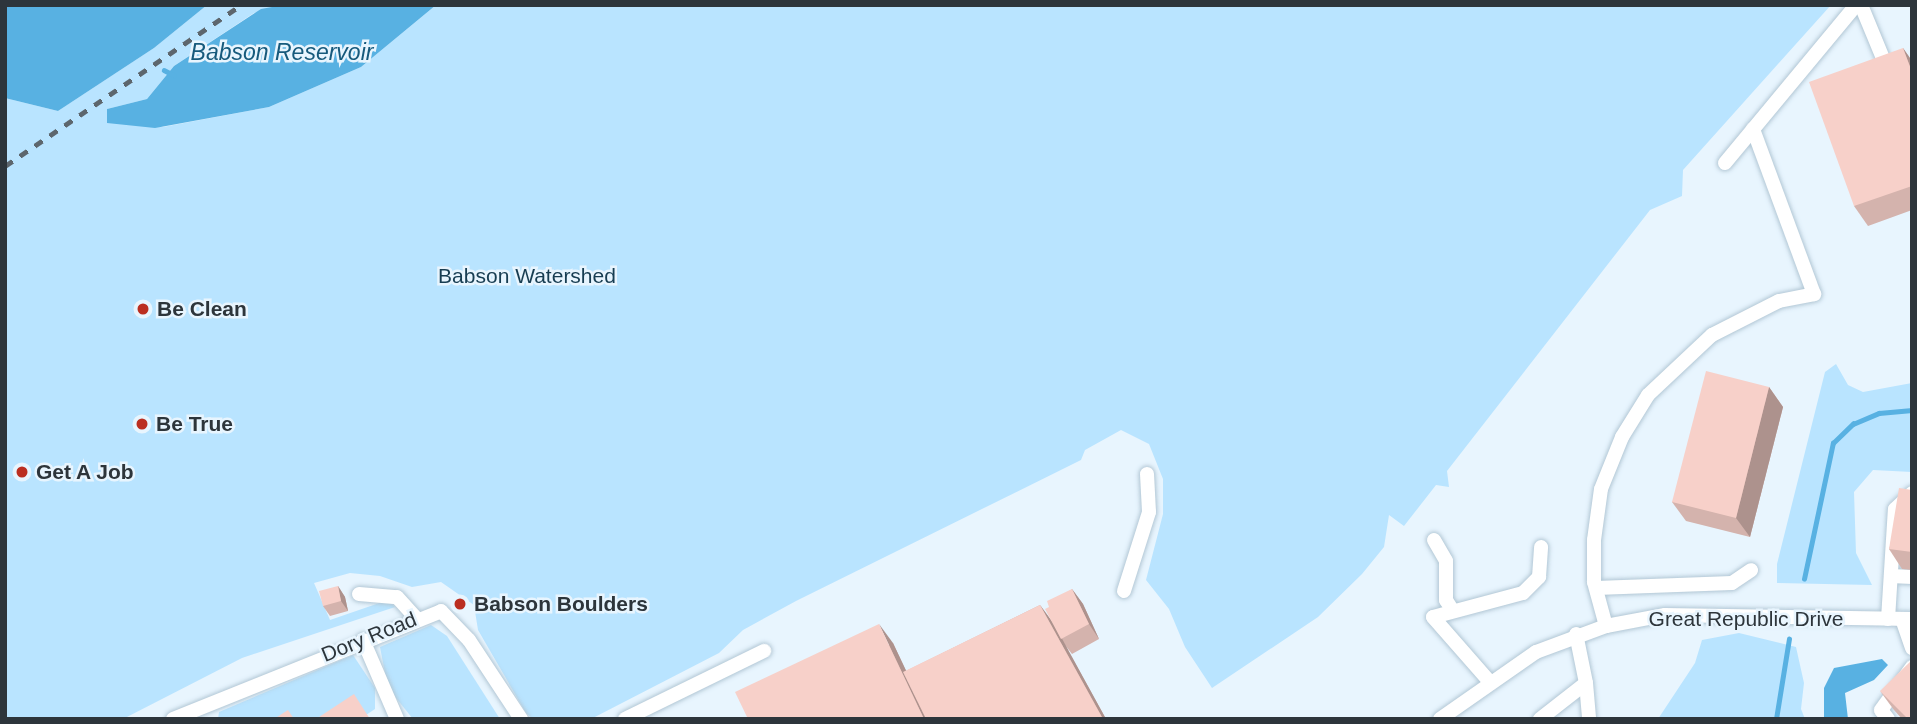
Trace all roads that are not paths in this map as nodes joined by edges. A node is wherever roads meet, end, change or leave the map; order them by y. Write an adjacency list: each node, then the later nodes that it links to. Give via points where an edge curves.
1 (1856, 5): 4 (street)
2 (1861, 5): 3 (street)
3 (1891, 78)
4 (1753, 129): 5 (street); 13 (street, via 1814,294 1779,301 1712,335 1648,395 1622,437 1601,489 1594,540)
5 (1725, 163)
6 (1147, 474): 14 (street, via 1149,512)
7 (1912, 493): 11 (street, via 1895,509)
8 (1434, 540): 16 (street, via 1446,561 1446,600)
9 (1541, 547): 16 (street, via 1539,576 1523,593)
10 (1751, 570): 13 (street, via 1732,583)
11 (1891, 576): 12 (street); 18 (street)
12 (1912, 577)
13 (1596, 588): 19 (street)
14 (1124, 591)
15 (359, 594): 17 (street, via 397,597)
16 (1451, 608): 25 (street, via 1433,617)
17 (416, 618): 21 (street, Dory Road); 29 (street, Dory Road, via 441,611 451,617)
18 (1900, 619): 19 (street, Great Republic Drive, via 1665,615); 22 (street)
19 (1606, 626): 20 (street, Great Republic Drive)
20 (1576, 635): 25 (street, Great Republic Drive, via 1536,652); 26 (street)
21 (363, 640): 27 (street, Dory Road); 28 (street)
22 (1912, 648)
23 (764, 652): 30 (street)
24 (1912, 667): 34 (street, via 1881,710)
25 (1489, 681): 31 (street, Great Republic Drive)
26 (1586, 683): 32 (street); 33 (street)
27 (175, 718)
28 (397, 719)
29 (521, 719)
30 (625, 719)
31 (1440, 719)
32 (1540, 719)
33 (1589, 719)
34 (1888, 719)

